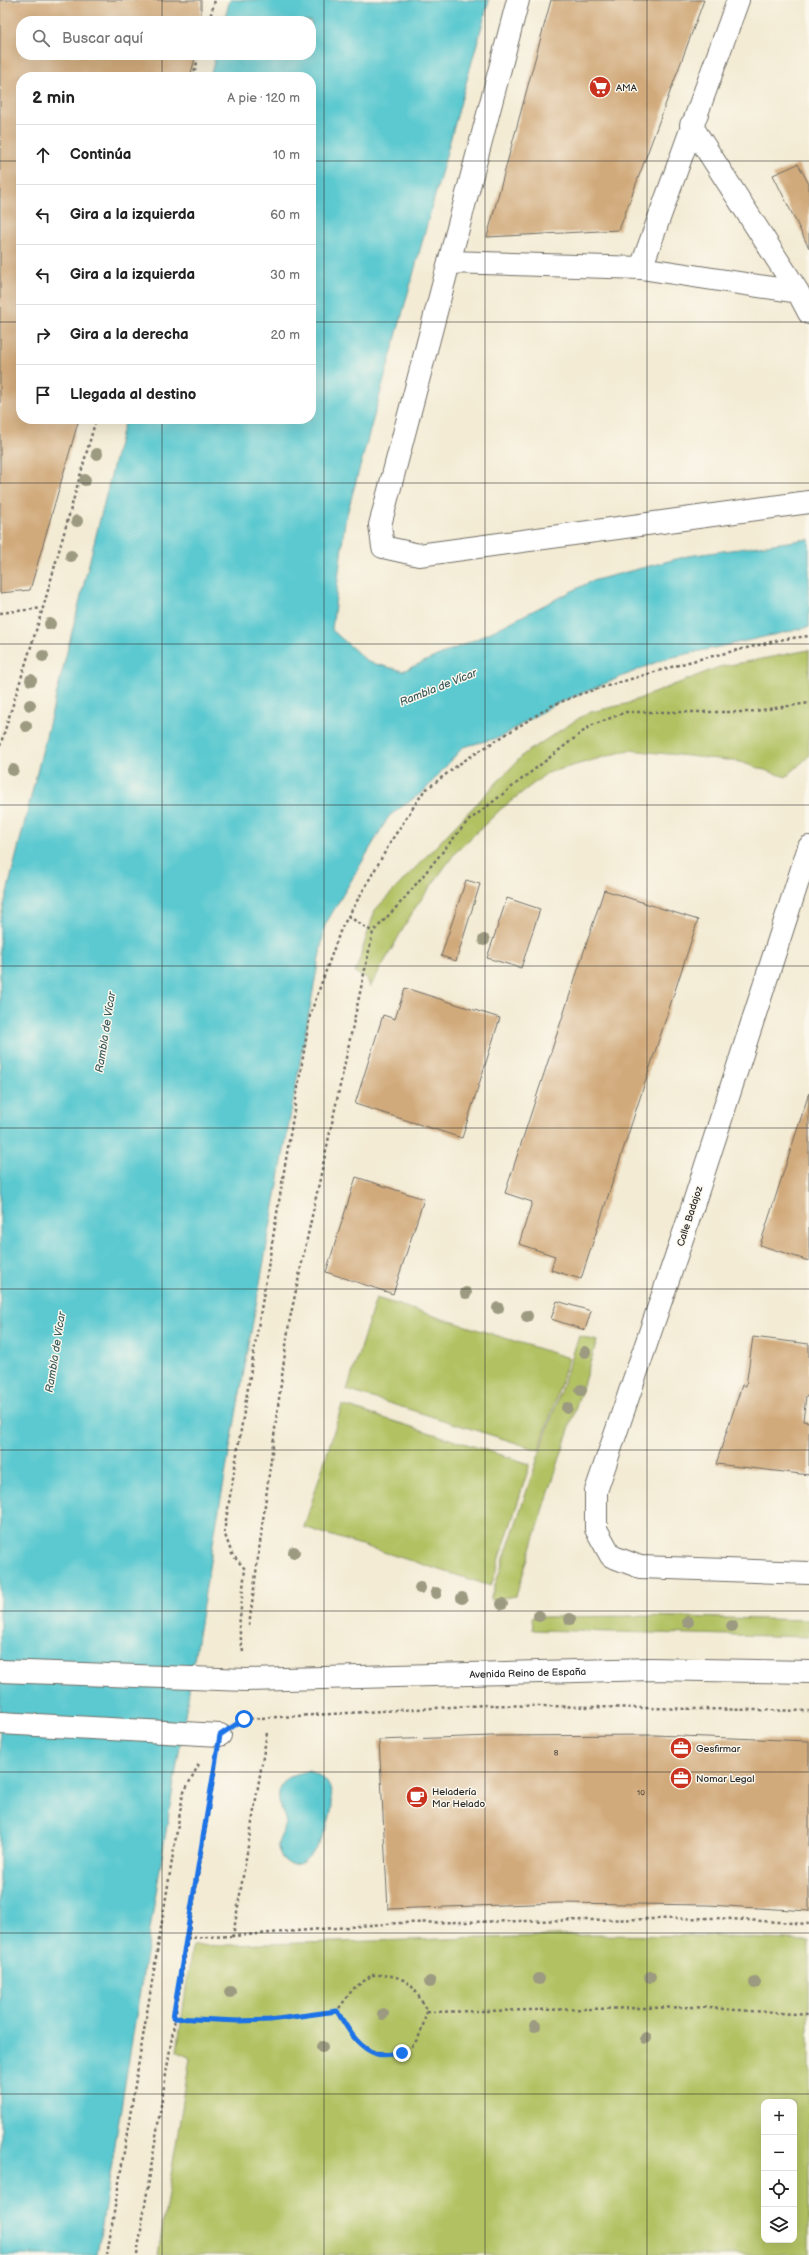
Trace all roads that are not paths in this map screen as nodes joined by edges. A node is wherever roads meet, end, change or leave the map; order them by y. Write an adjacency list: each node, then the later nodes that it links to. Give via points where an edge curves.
1 (518, 0): 4 (street)
2 (738, 0): 3 (street)
3 (691, 125): 5 (street); 6 (street)
4 (449, 262): 5 (street); 8 (street, via 380,525 383,547 419,555)
5 (641, 268): 6 (street)
6 (798, 292): 7 (street)
7 (809, 313)
8 (809, 502)
9 (809, 847): 10 (street, Calle Badajoz, via 686,1227 596,1491 596,1530 612,1556 640,1567)
10 (809, 1573)
11 (0, 1671): 12 (street, Avenida Reino de España, via 246,1680 651,1669)
12 (809, 1672)
13 (0, 1723): 14 (street)
14 (217, 1735)

